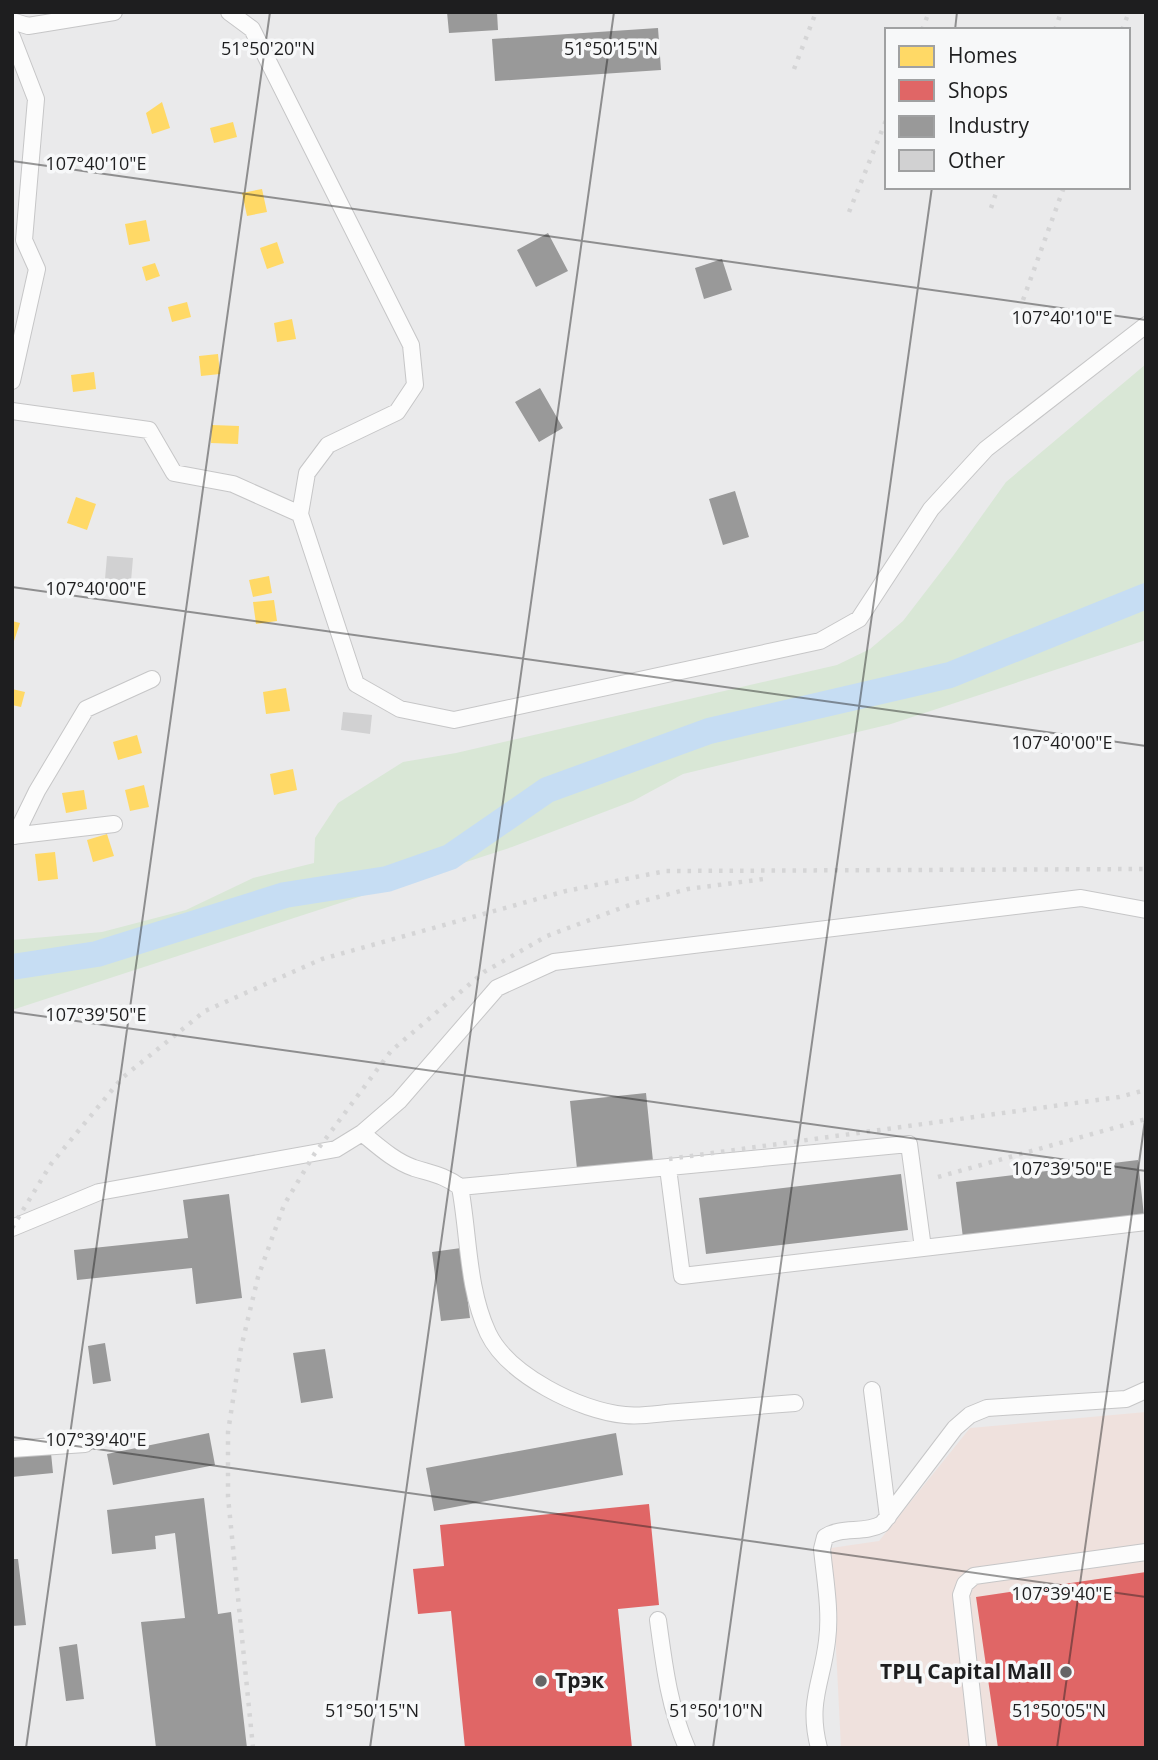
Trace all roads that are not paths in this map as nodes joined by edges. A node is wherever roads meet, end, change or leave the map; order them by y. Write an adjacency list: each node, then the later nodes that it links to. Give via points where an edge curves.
1 (114, 12): 3 (street, via 28,26)
2 (233, 14): 9 (street, via 252,29 411,345 415,385 397,412 328,446 307,473)
3 (12, 21)
4 (12, 37): 5 (street, via 36,99)
5 (18, 241): 7 (street, via 37,269)
6 (1146, 325): 9 (street, via 986,449 931,509 859,618 821,641 454,720 400,709 356,684)
7 (12, 380)
8 (12, 411): 9 (street, via 149,430 174,473 233,484)
9 (300, 514)
10 (152, 680): 12 (street, via 86,709)
11 (114, 824): 12 (street)
12 (13, 836)
13 (1146, 910): 14 (street, via 1081,898 554,962 497,988 399,1101)
14 (362, 1133): 16 (street, via 392,1157 445,1176); 18 (street, via 336,1149 99,1192)
15 (668, 1168): 16 (street); 19 (street, via 909,1144); 19 (street, via 682,1276)
16 (460, 1187): 22 (street, via 474,1294 488,1334 504,1355 550,1390 625,1415)
17 (1146, 1222): 19 (street)
18 (12, 1228)
19 (923, 1248)
20 (872, 1390): 25 (street)
21 (1146, 1390): 25 (street, via 1126,1399 987,1408 970,1415 955,1428)
22 (795, 1403)
23 (85, 1444): 24 (street)
24 (12, 1449)
25 (888, 1517): 29 (street, via 872,1529 833,1532 825,1537 828,1629 814,1704)
26 (1146, 1552): 30 (street, via 974,1576 965,1584 961,1595)
27 (658, 1620): 28 (street, via 670,1701)
28 (687, 1748)
29 (819, 1748)
30 (978, 1748)

